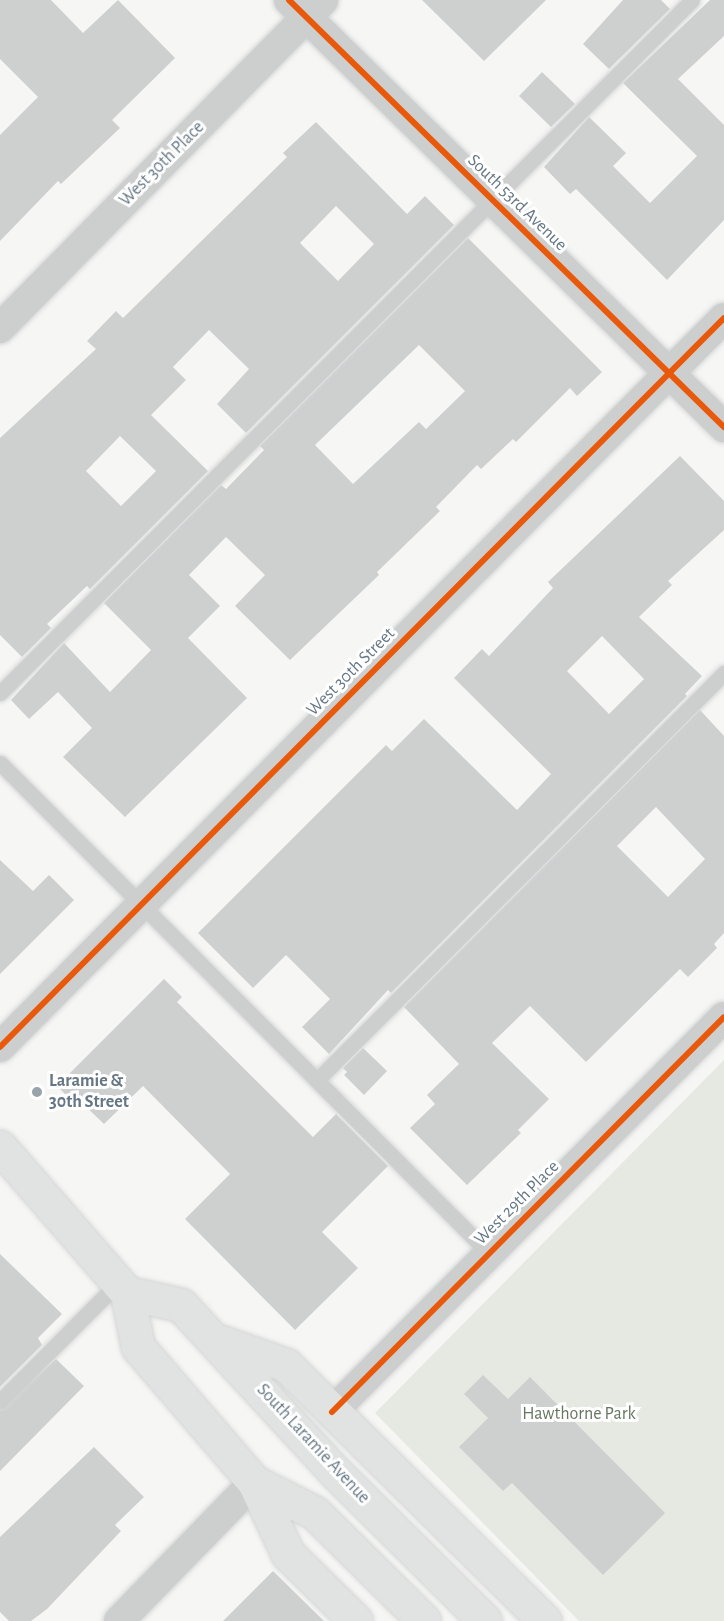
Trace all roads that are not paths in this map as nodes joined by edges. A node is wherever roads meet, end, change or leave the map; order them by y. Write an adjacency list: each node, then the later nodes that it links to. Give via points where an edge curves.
1 (692, 0): 3 (lane)
2 (306, 6): 3 (street, South 53rd Avenue); 5 (street, West 30th Place)
3 (493, 200): 6 (street, South 53rd Avenue); 9 (lane)
4 (724, 318): 6 (street, West 30th Street)
5 (0, 328)
6 (669, 373): 7 (street, South 53rd Avenue); 11 (street, West 30th Street)
7 (724, 427)
8 (724, 673): 14 (lane)
9 (0, 693)
10 (0, 763): 11 (lane)
11 (142, 904): 13 (street, West 30th Street); 14 (lane)
12 (724, 1017): 16 (street, West 29th Place)
13 (0, 1047)
14 (317, 1080): 16 (lane)
15 (0, 1147): 17 (main road)
16 (489, 1253): 20 (street, West 29th Place)
17 (123, 1288): 18 (main road, South Laramie Avenue, via 181,1305); 19 (lane); 21 (main road, via 138,1347)
18 (218, 1341): 20 (main road, via 285,1365); 25 (main road, South Laramie Avenue, via 335,1472)
19 (0, 1401)
20 (332, 1412): 26 (main road)
21 (254, 1482): 22 (street); 23 (main road, via 288,1554); 24 (main road, via 315,1513)
22 (119, 1621)
23 (356, 1621)
24 (424, 1621)
25 (485, 1621)
26 (545, 1621)

